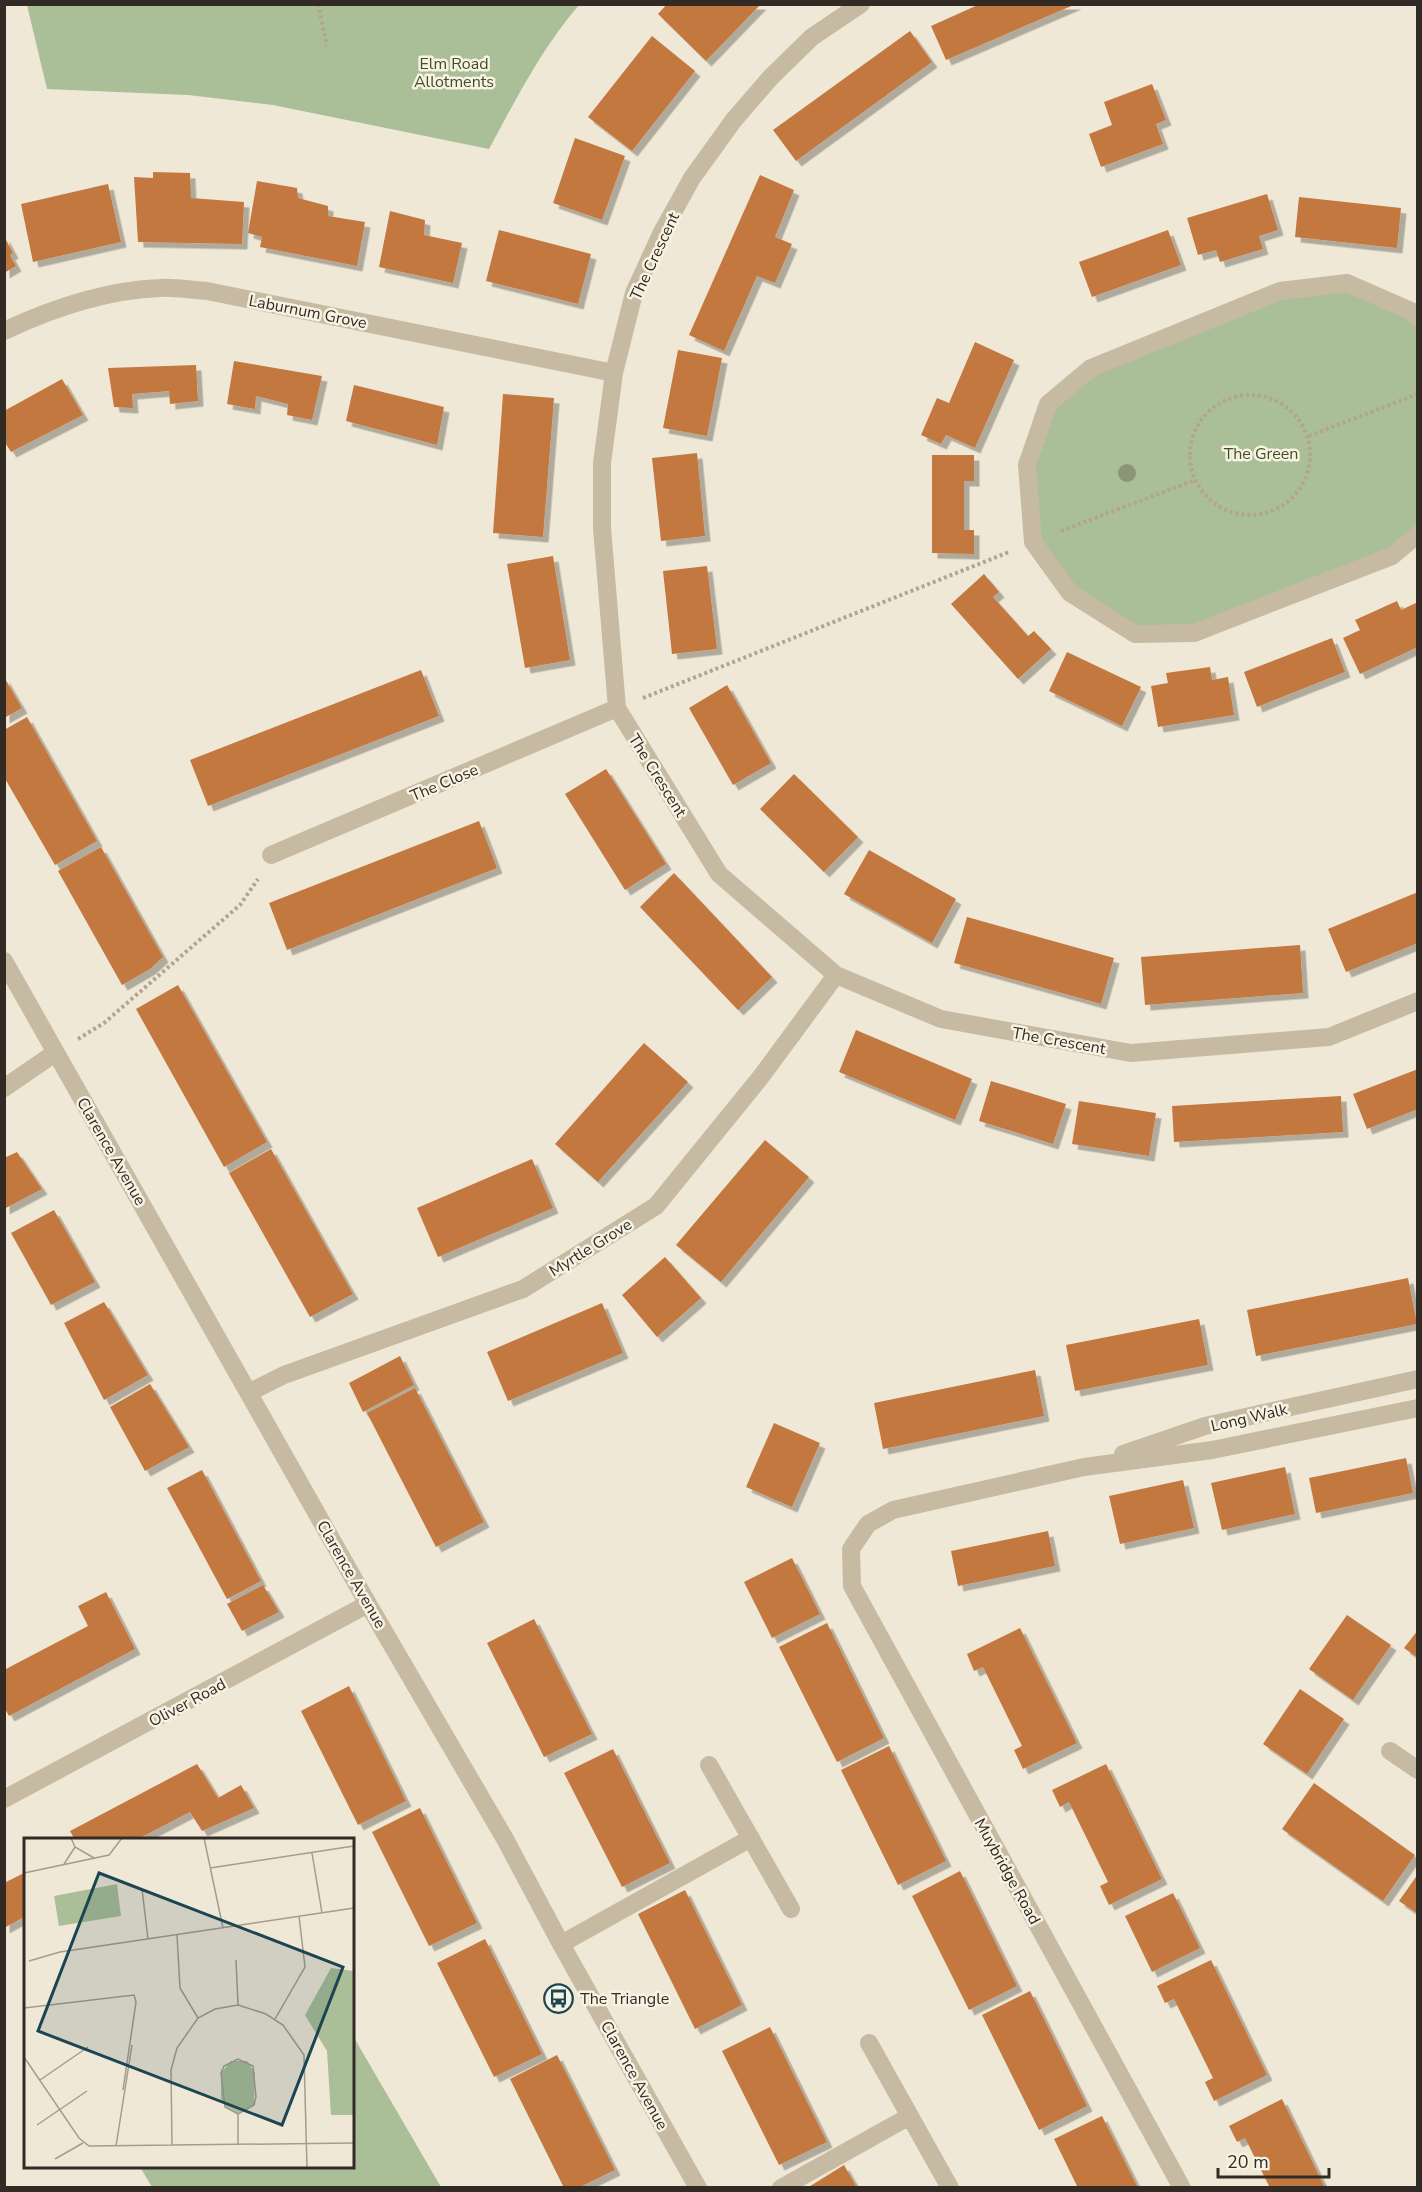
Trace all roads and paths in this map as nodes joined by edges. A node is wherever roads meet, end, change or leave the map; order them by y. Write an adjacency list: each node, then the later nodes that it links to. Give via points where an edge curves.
1 (318, 4): 3 (path)
2 (861, 4): 6 (street, The Crescent, via 812,37 771,77 692,178 634,294)
3 (327, 46)
4 (1418, 318): 11 (street, via 1347,283 1280,291 1091,368 1048,404 1027,465)
5 (4, 332): 6 (street, Laburnum Grove, via 41,314 112,294 184,289 325,313)
6 (614, 373): 12 (street, The Crescent, via 602,463 602,528)
7 (1418, 394): 8 (path)
8 (1309, 436): 9 (path, via 1311,460 1304,486 1278,510 1259,516 1232,513 1216,506); 9 (path, via 1287,406 1269,396 1248,394 1223,401 1204,416 1192,437 1190,454)
9 (1195, 480): 11 (path)
10 (1418, 534): 11 (street, via 1392,556 1194,633 1135,634 1070,593)
11 (1033, 542): 12 (path)
12 (617, 708): 13 (street, The Close); 15 (street, The Crescent, via 719,874)
13 (271, 855): 17 (path, via 240,905 104,1023)
14 (4, 961): 17 (street, Clarence Avenue)
15 (836, 975): 16 (street, The Crescent, via 941,1019 1131,1053 1329,1037); 20 (street, Myrtle Grove, via 656,1206 523,1289 284,1375)
16 (1418, 1001)
17 (55, 1053): 18 (street); 20 (street, Clarence Avenue)
18 (4, 1088)
19 (1418, 1379): 22 (street, Long Walk, via 1206,1426)
20 (250, 1392): 24 (street, Clarence Avenue)
21 (1418, 1408): 22 (street, Long Walk, via 1212,1450)
22 (1084, 1467): 23 (street, Long Walk, via 893,1510 868,1524)
23 (851, 1549): 37 (street, Muybridge Road, via 852,1586)
24 (368, 1604): 28 (street, Oliver Road); 31 (street, Clarence Avenue, via 505,1839)
25 (1389, 1751): 27 (street)
26 (709, 1765): 29 (street)
27 (1418, 1770)
28 (4, 1799)
29 (751, 1838): 30 (street); 31 (street)
30 (791, 1909)
31 (561, 1944): 34 (street, Clarence Avenue)
32 (868, 2043): 33 (street)
33 (910, 2116): 35 (street); 36 (street)
34 (698, 2187)
35 (781, 2187)
36 (950, 2187)
37 (1182, 2187)

